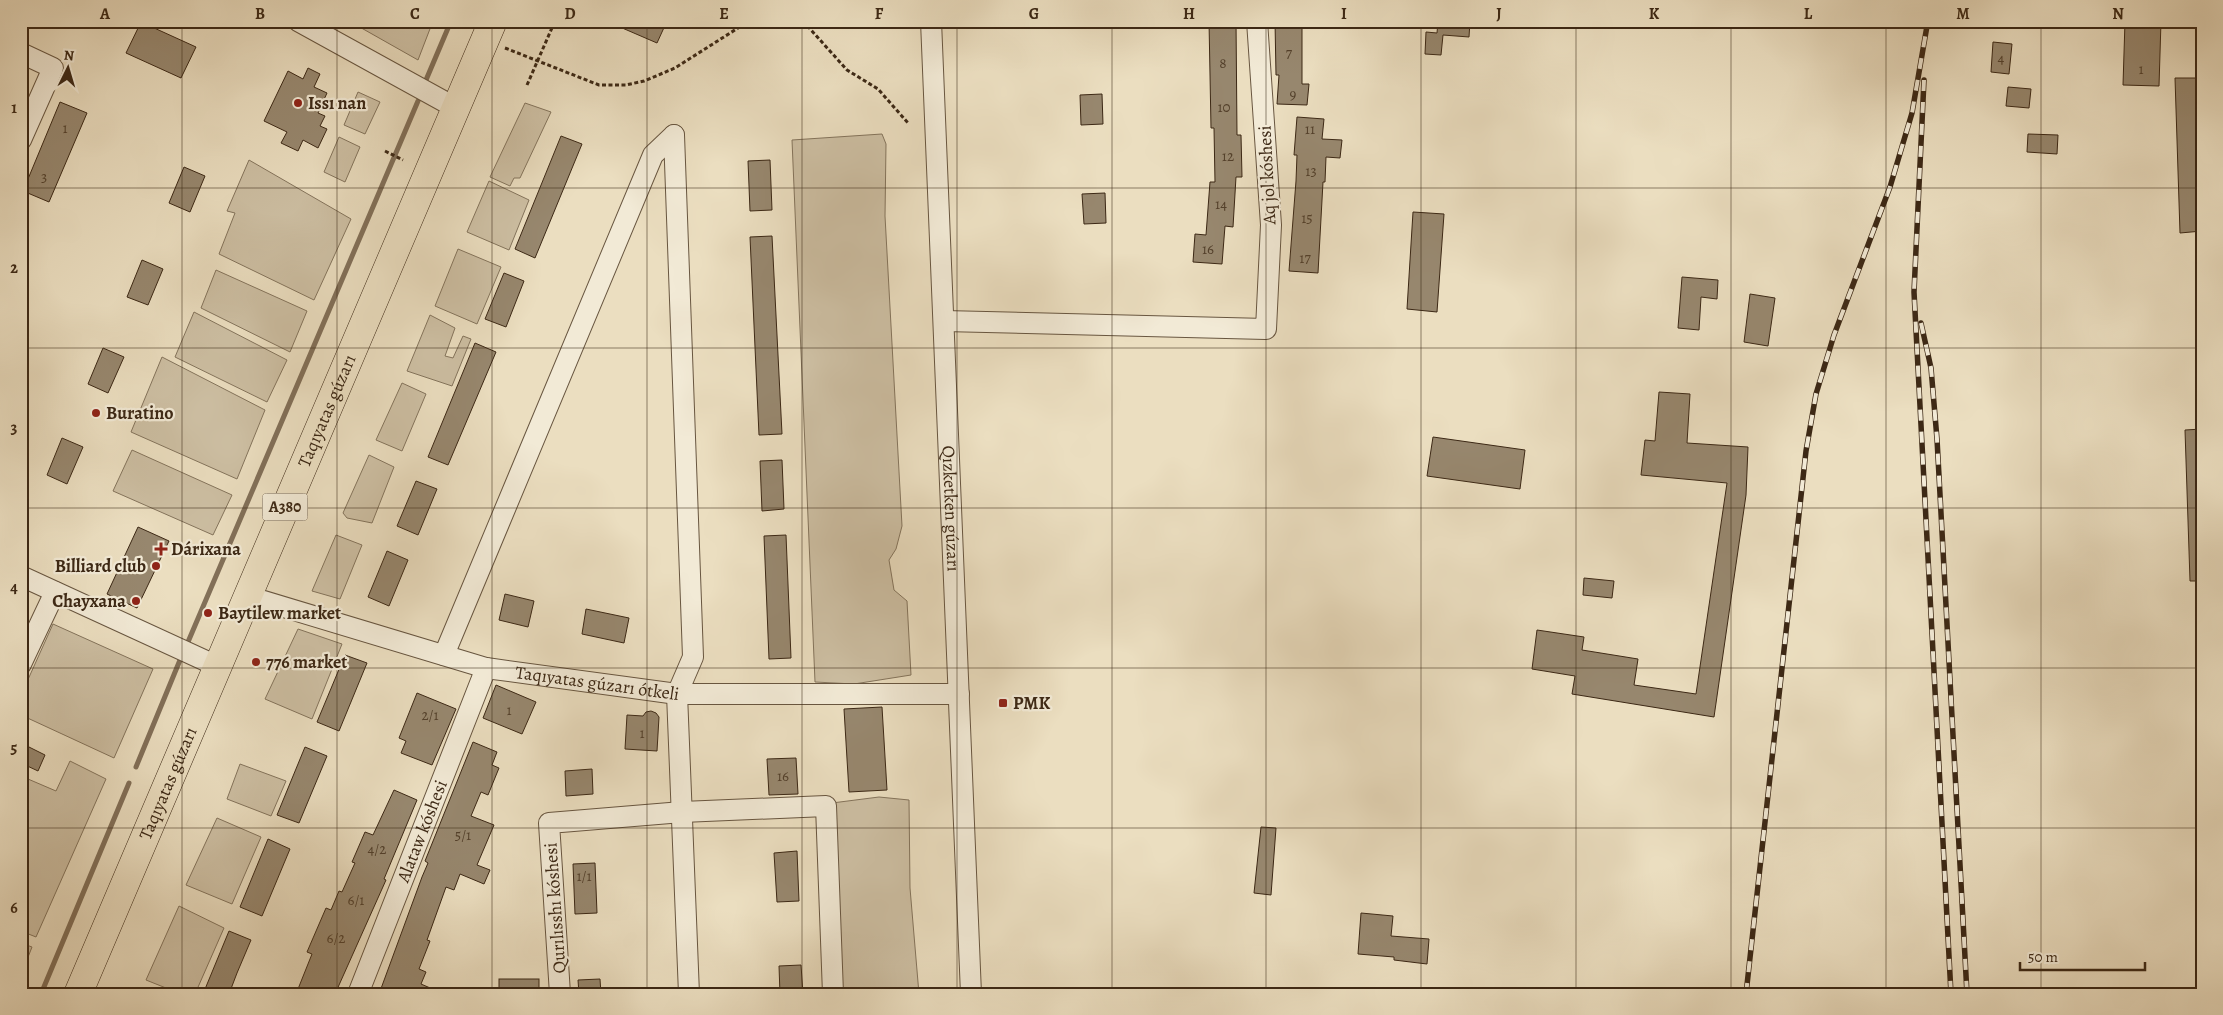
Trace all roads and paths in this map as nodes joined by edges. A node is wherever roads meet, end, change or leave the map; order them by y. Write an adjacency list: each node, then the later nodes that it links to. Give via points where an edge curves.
1 (298, 21): 11 (street)
2 (555, 21): 9 (path)
3 (745, 21): 9 (path, via 675,68 626,86 600,85)
4 (803, 21): 12 (path, via 847,70 878,89)
5 (931, 21): 16 (street, Qızketken gúzarı)
6 (1257, 21): 16 (street, Aq jol kóshesi, via 1271,225 1266,329)
7 (489, 29): 9 (path, via 513,53); 11 (highway, Taqıyatas gúzarı / A380)
8 (21, 53): 13 (street, via 53,68)
9 (538, 62): 10 (path)
10 (527, 85)
11 (456, 108): 19 (highway, Taqıyatas gúzarı / A380)
12 (908, 123)
13 (21, 140)
14 (385, 151): 15 (path)
15 (403, 160)
16 (944, 321): 25 (street, Qızketken gúzarı)
17 (21, 576): 18 (street)
18 (55, 592): 21 (street); 22 (street)
19 (247, 596): 20 (street, Taqıyatas gúzarı ótkeli); 22 (highway, Taqıyatas gúzarı / A380)
20 (444, 656): 23 (street, Taqıyatas gúzarı ótkeli); 24 (street, via 653,155 674,135 693,657)
21 (21, 664)
22 (217, 666): 27 (highway, Taqıyatas gúzarı / A380)
23 (486, 668): 24 (street, Taqıyatas gúzarı ótkeli); 28 (street, Alataw kóshesi)
24 (677, 694): 25 (street, Taqıyatas gúzarı ótkeli); 26 (street)
25 (959, 694): 32 (street, Qızketken gúzarı)
26 (682, 812): 29 (street, Qurılısshı kóshesi, via 549,822); 30 (street); 31 (street, via 826,806)
27 (78, 994)
28 (358, 994)
29 (560, 994)
30 (689, 994)
31 (833, 994)
32 (971, 994)

